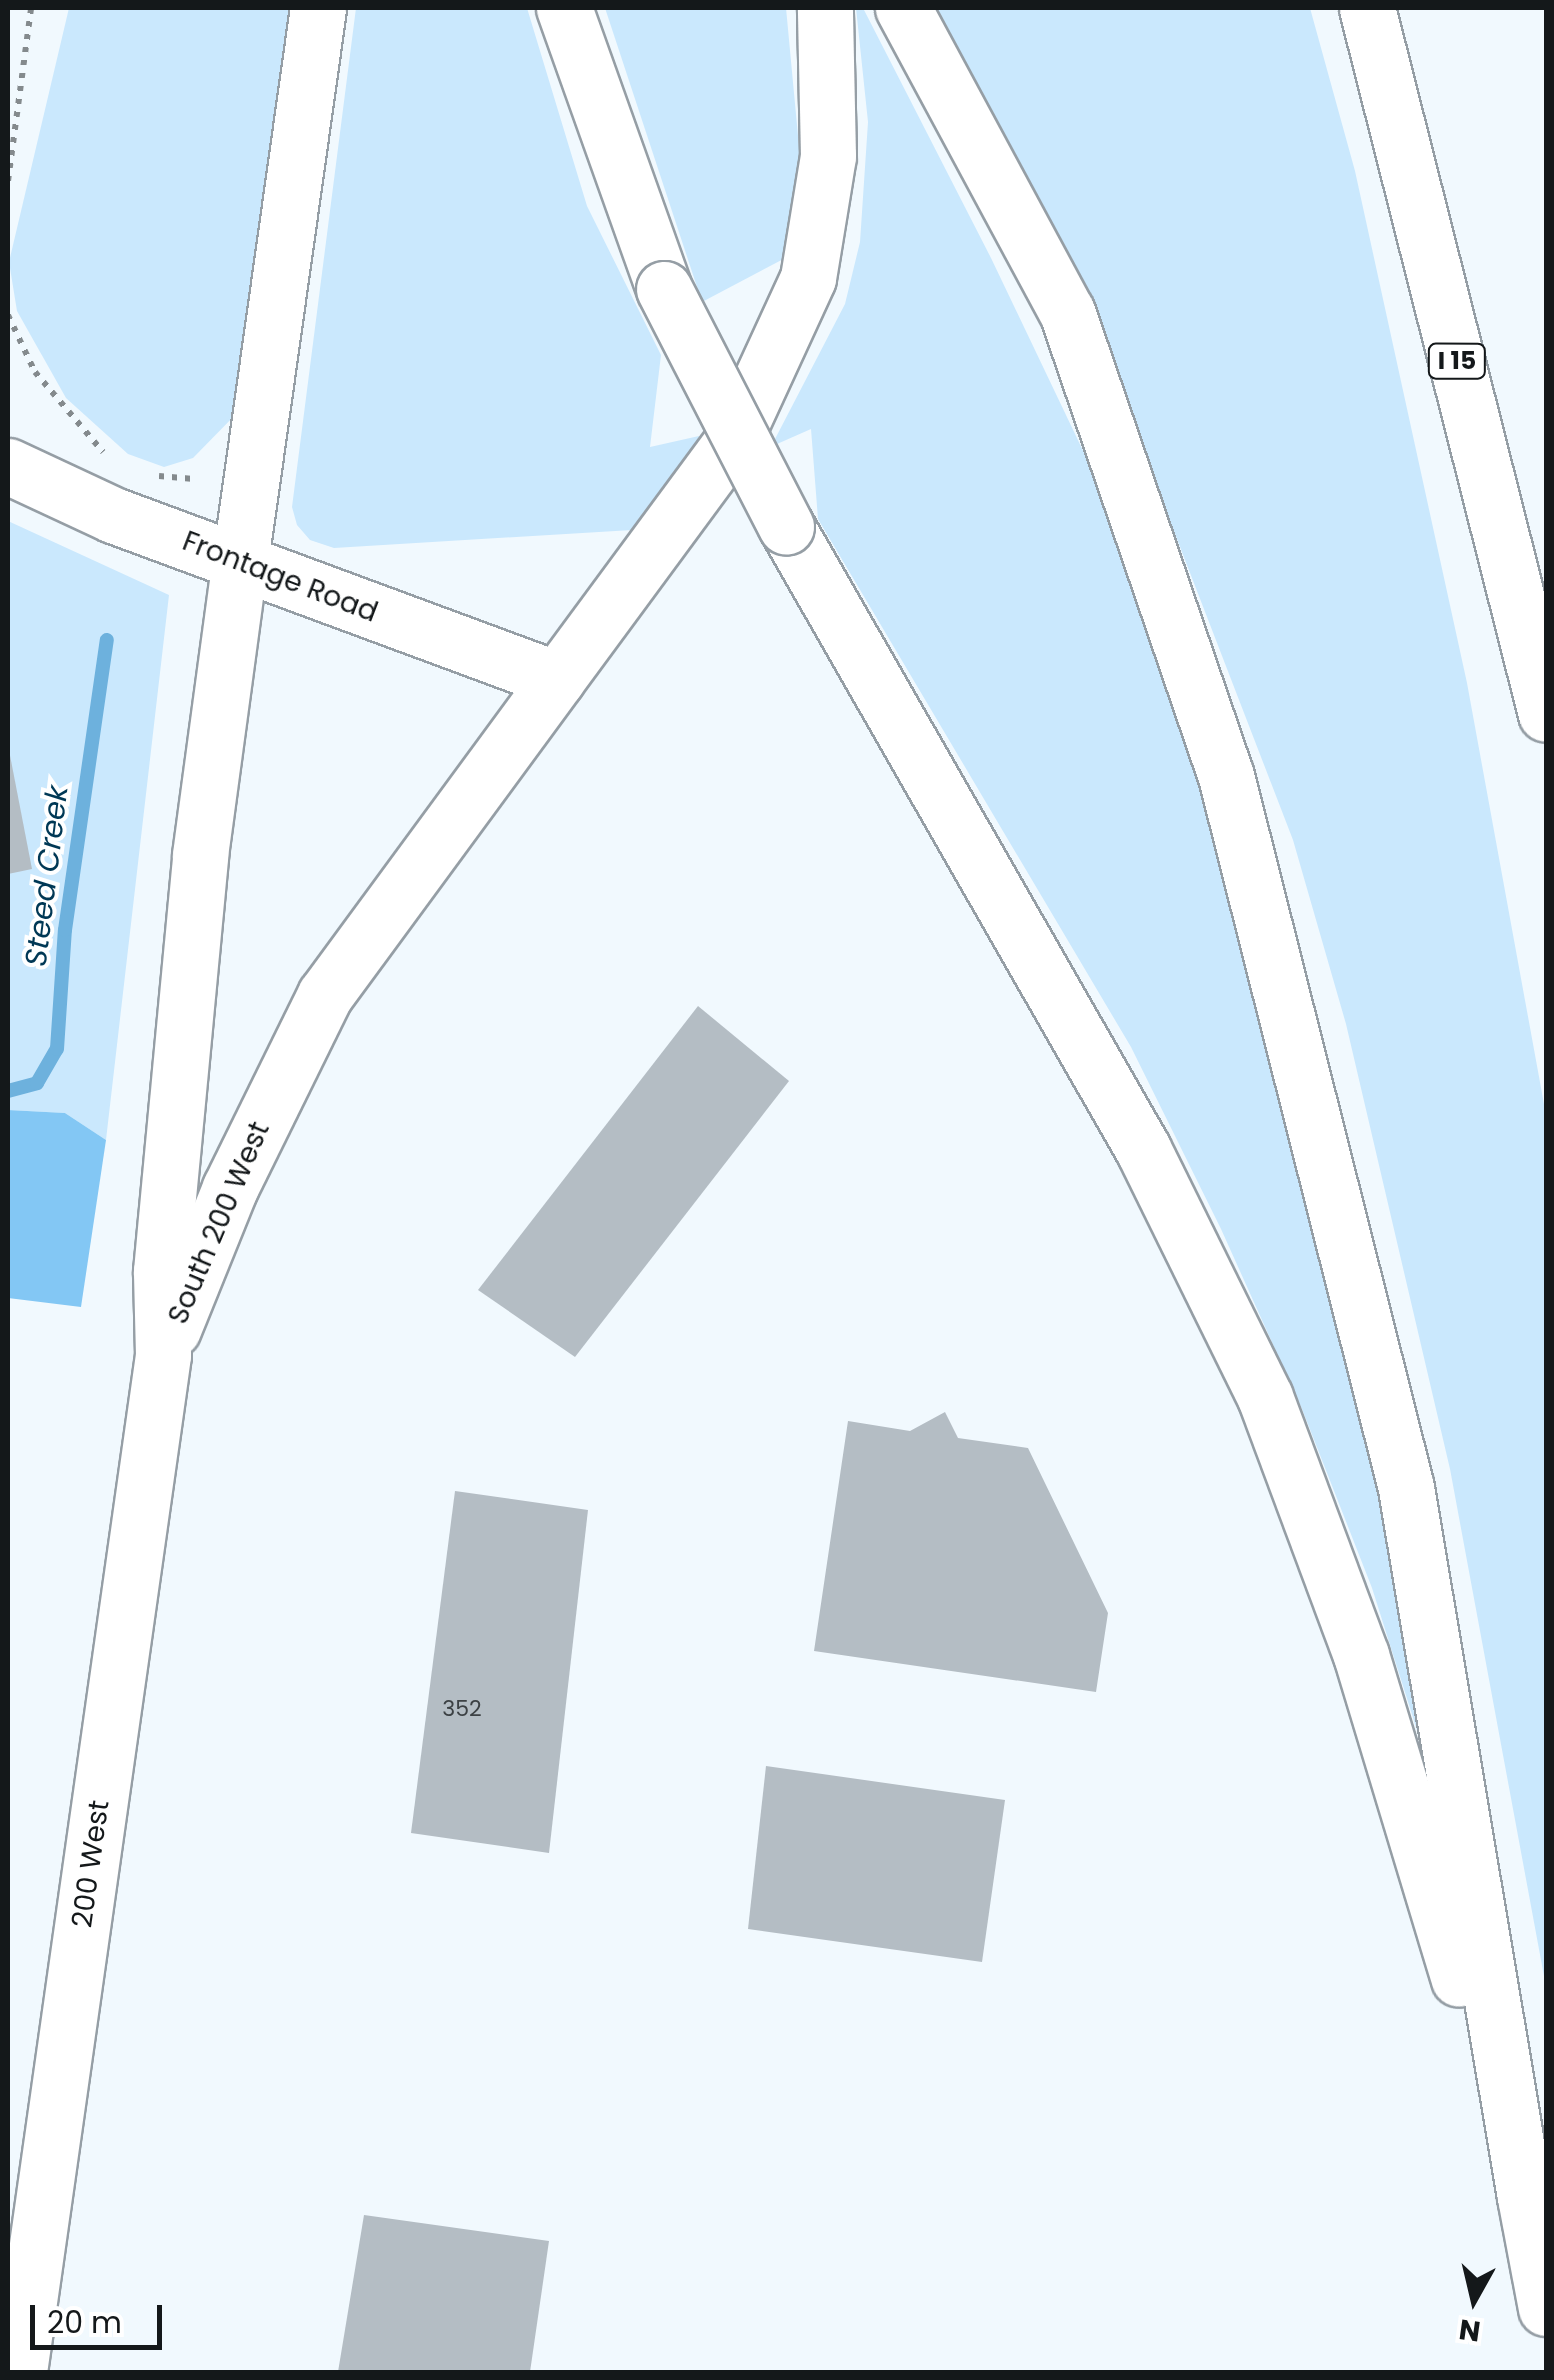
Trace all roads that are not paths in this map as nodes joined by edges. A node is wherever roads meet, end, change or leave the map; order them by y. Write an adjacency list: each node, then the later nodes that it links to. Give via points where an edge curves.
1 (318, 8): 7 (main road, South 200 West)
2 (564, 8): 11 (main road, bridge, via 664,289 786,526 1143,1149 1265,1397 1362,1655)
3 (825, 8): 8 (main road, South 200 West, via 828,156 808,278 734,439)
4 (902, 8): 11 (main road, via 1067,312 1226,776 1406,1488)
5 (1367, 8): 9 (main road, I 15)
6 (8, 466): 7 (main road, Frontage Road, via 44,488)
7 (240, 562): 8 (main road, Frontage Road); 10 (main road, South 200 West, via 200,855 160,1271)
8 (557, 679): 10 (main road, South 200 West, via 325,995 230,1188)
9 (1546, 714)
10 (163, 1356): 13 (main road, 200 West)
11 (1525, 2197): 12 (main road)
12 (1546, 2308)
13 (19, 2372)

